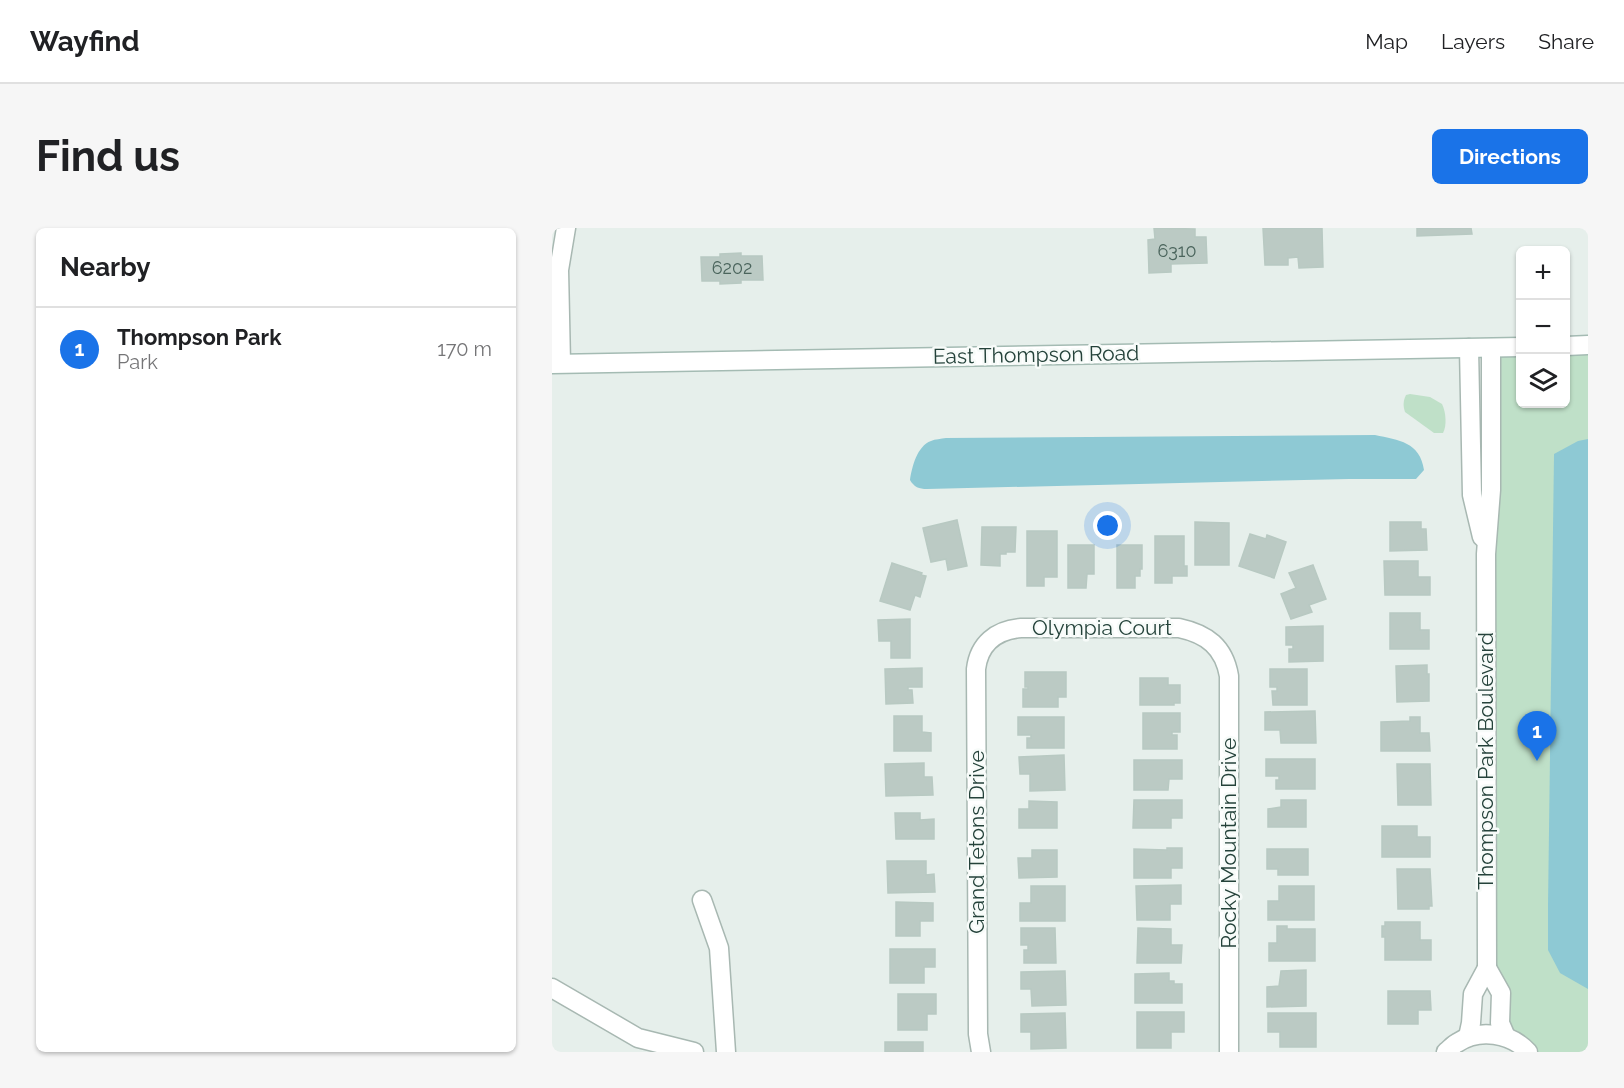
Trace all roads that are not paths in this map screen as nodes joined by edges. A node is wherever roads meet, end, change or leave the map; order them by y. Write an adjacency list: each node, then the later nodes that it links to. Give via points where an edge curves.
1 (566, 228): 7 (street, via 559,270)
2 (1570, 345): 3 (street)
3 (1588, 345)
4 (1516, 347): 6 (street, East Thompson Road)
5 (1469, 348): 6 (street, East Thompson Road); 7 (street, East Thompson Road); 8 (street, Thompson Park Boulevard, via 1472,495)
6 (1491, 348): 8 (street, Thompson Park Boulevard, via 1491,490)
7 (557, 364)
8 (1486, 554): 12 (street, Thompson Park Boulevard)
9 (992, 637): 10 (street, Olympia Court, via 1021,628 1179,628); 18 (street, Grand Tetons Drive, via 981,650 976,669)
10 (1210, 641): 19 (street, Rocky Mountain Drive, via 1225,659 1229,676)
11 (702, 900): 17 (street, via 719,948)
12 (1487, 968): 14 (street, Thompson Park Boulevard, via 1473,994); 15 (street, Thompson Park Boulevard, via 1500,993 1500,1023)
13 (552, 988): 16 (street, via 638,1038)
14 (1468, 1037): 15 (street); 20 (street)
15 (1506, 1037): 21 (street)
16 (694, 1052)
17 (726, 1052)
18 (981, 1052)
19 (1229, 1052)
20 (1446, 1052)
21 (1528, 1052)

